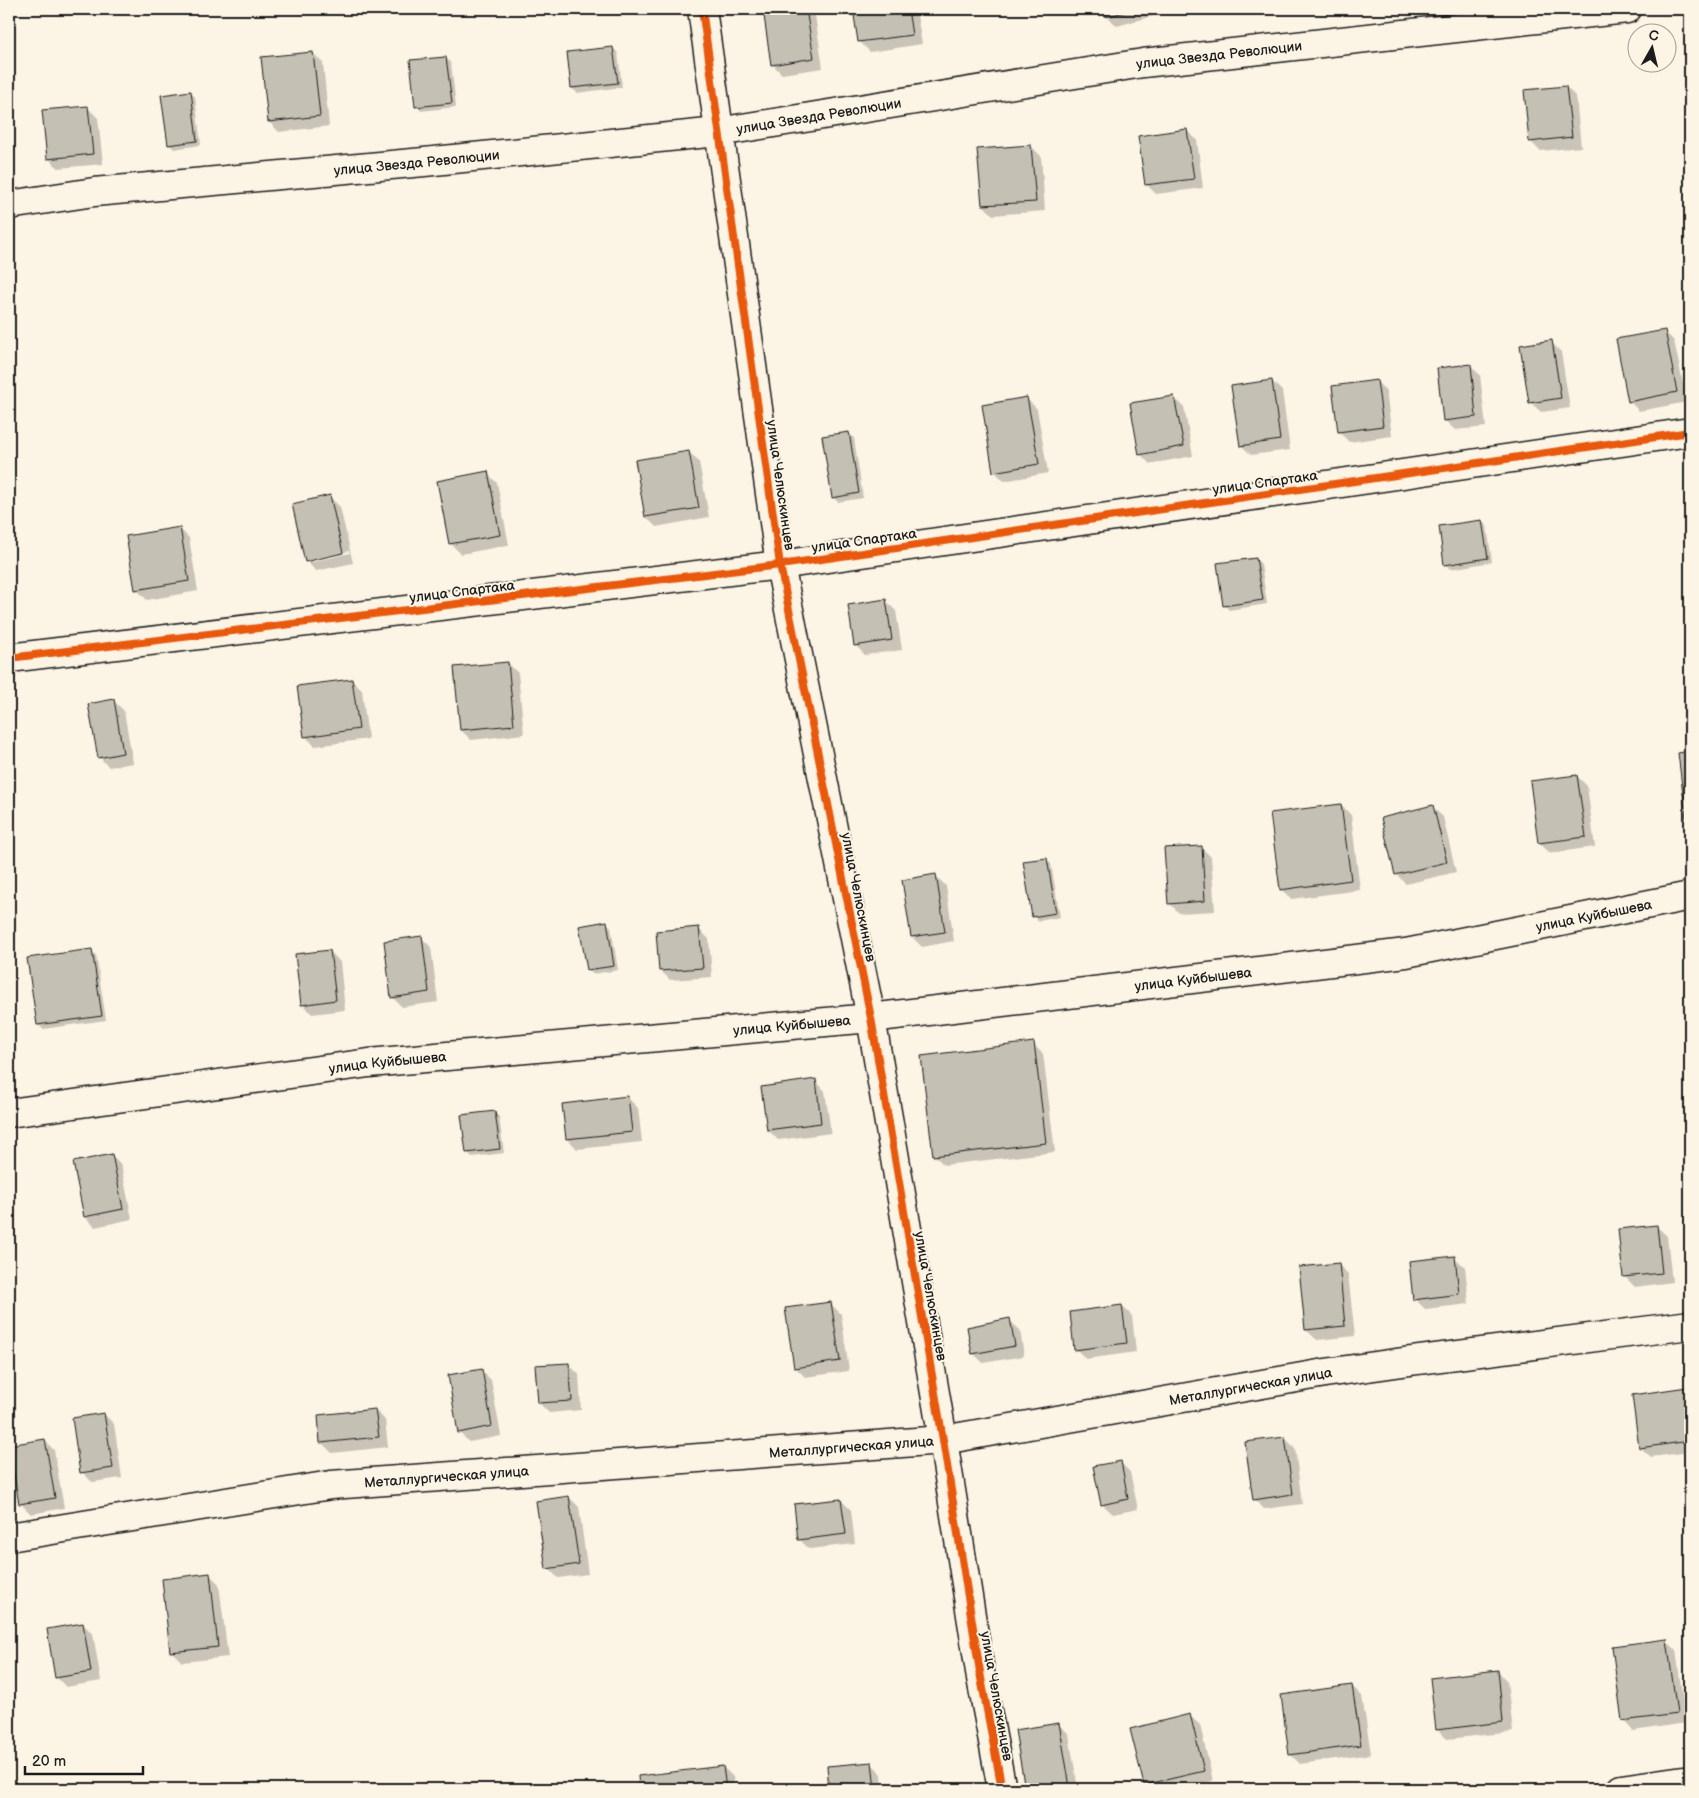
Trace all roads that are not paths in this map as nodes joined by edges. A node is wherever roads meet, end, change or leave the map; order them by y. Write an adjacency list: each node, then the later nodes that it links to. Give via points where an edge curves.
1 (702, 9): 3 (street, улица Челюскинцев)
2 (1627, 9): 3 (street, улица Звезда Революции, via 1144,62)
3 (718, 132): 4 (street, улица Звезда Революции, via 94,192); 6 (street, улица Челюскинцев)
4 (9, 205)
5 (1690, 432): 6 (street, улица Спартака)
6 (780, 565): 7 (street, улица Спартака); 9 (street, улица Челюскинцев)
7 (9, 658)
8 (1690, 896): 9 (street, улица Куйбышева, via 1406,953)
9 (871, 1018): 10 (street, улица Куйбышева, via 369,1063); 12 (street, улица Челюскинцев)
10 (9, 1113)
11 (1690, 1325): 12 (street, Металлургическая улица, via 1325,1373)
12 (943, 1440): 13 (street, Металлургическая улица, via 331,1485); 15 (street, улица Челюскинцев)
13 (9, 1537)
14 (1690, 1779): 16 (street)
15 (1002, 1789)
16 (1621, 1789)

